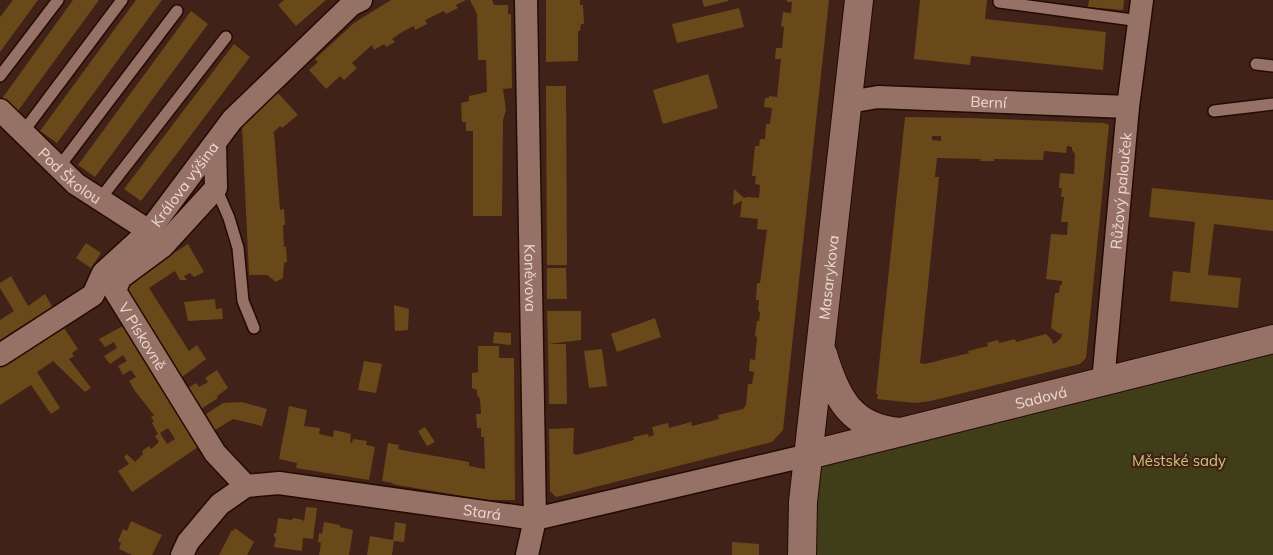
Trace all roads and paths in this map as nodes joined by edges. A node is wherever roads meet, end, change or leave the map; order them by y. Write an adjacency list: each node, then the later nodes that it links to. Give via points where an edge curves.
1 (58, 0): 13 (lane)
2 (122, 0): 19 (lane)
3 (361, 0): 20 (street, Králova výšina, via 351,5 232,120)
4 (526, 0): 33 (street, Koněvova)
5 (859, 0): 14 (street, Masarykova)
6 (999, 2): 7 (lane)
7 (1069, 6): 9 (lane)
8 (176, 11): 21 (lane)
9 (1141, 11): 16 (street, Růžový palouček)
10 (226, 37): 23 (lane)
11 (1256, 64): 12 (lane)
12 (1273, 66)
13 (0, 76)
14 (849, 102): 16 (street, Berní, via 878,97); 27 (street, Masarykova)
15 (1273, 104): 18 (lane)
16 (1128, 106): 29 (street, Růžový palouček)
17 (0, 110): 19 (street, Pod Školou)
18 (1214, 111)
19 (23, 132): 21 (street, Pod Školou)
20 (215, 143): 22 (street); 24 (street, Králova výšina)
21 (59, 167): 23 (street, Pod Školou, via 76,184)
22 (216, 188): 25 (lane, via 238,248 244,301); 32 (street, V Pískovně, via 162,247 120,278 115,291 215,453)
23 (100, 199): 24 (street, Pod Školou)
24 (149, 231): 28 (street, Králova výšina, via 102,273 93,295)
25 (254, 328)
26 (1273, 339): 29 (street, Sadová)
27 (821, 347): 30 (street, via 833,385 851,412 874,427); 31 (street, Masarykova)
28 (0, 355)
29 (1103, 382): 30 (street, Sadová)
30 (902, 432): 31 (street, Sadová)
31 (809, 456): 33 (street, Stará); 36 (street, Masarykova, via 803,502)
32 (246, 486): 33 (street, Stará, via 279,483); 34 (street, Stará, via 220,504 188,542)
33 (535, 519): 35 (street, Koněvova)
34 (182, 555)
35 (527, 555)
36 (802, 555)

